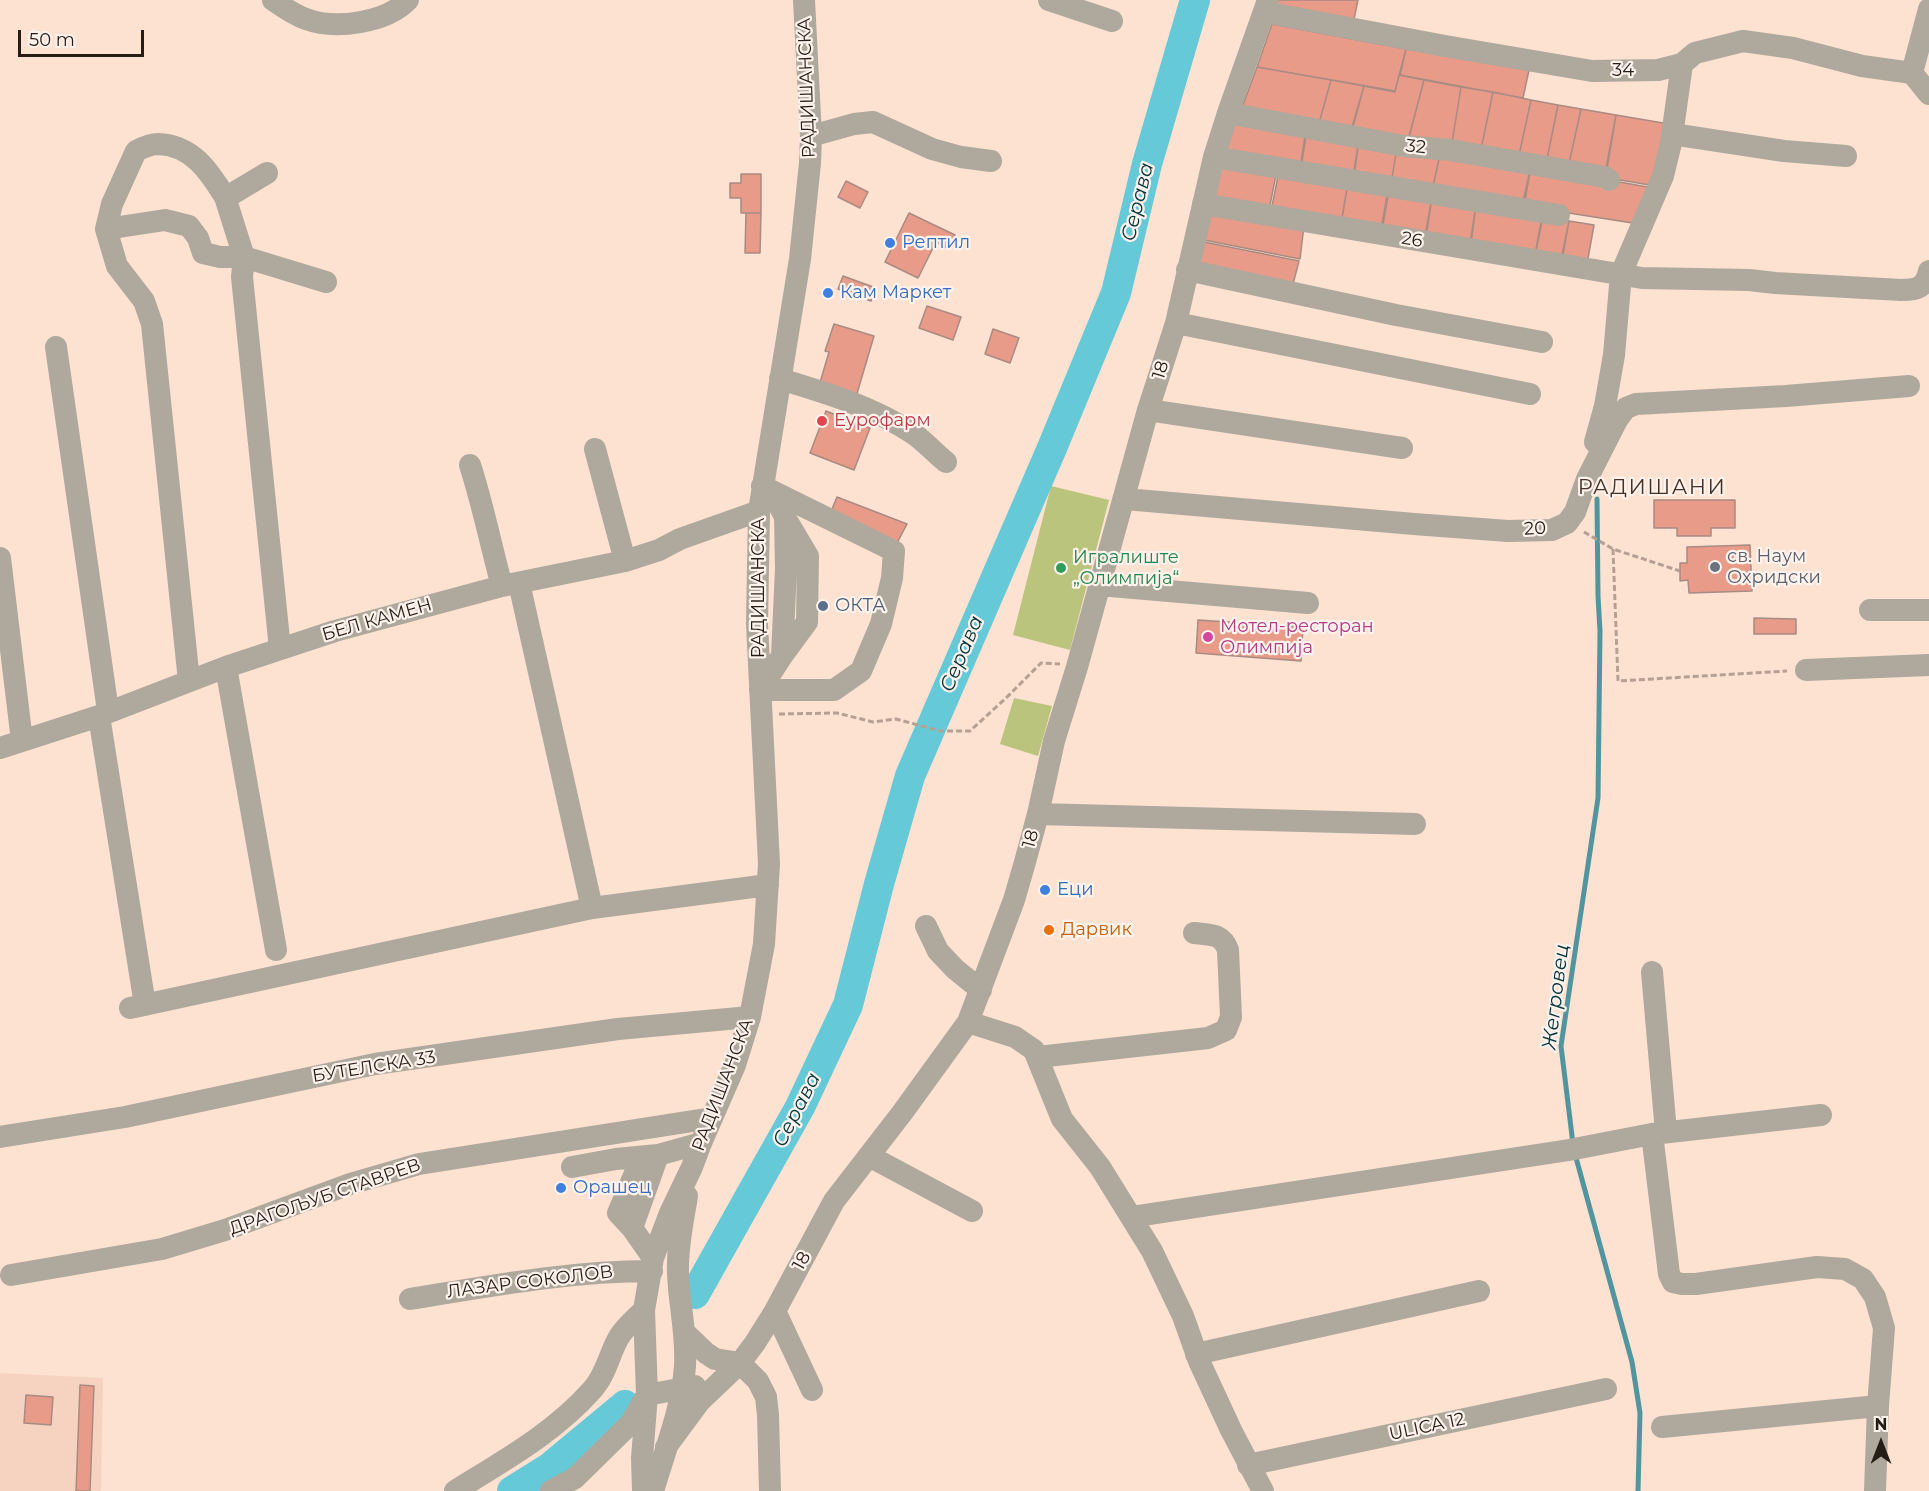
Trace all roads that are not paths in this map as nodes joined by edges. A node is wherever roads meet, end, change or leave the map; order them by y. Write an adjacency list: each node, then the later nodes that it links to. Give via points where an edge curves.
1 (273, 0): 2 (street, via 307,20 340,25 391,14)
2 (408, 0)
3 (804, 0): 13 (street, РАДИШАНСКА)
4 (1048, 0): 7 (street)
5 (1266, 6): 8 (street, 34, via 1445,46 1592,71 1641,71); 11 (street, 18)
6 (1929, 9): 9 (street)
7 (1112, 21)
8 (1688, 59): 9 (street, 34, via 1743,41); 12 (street)
9 (1912, 74): 10 (street)
10 (1929, 94)
11 (1228, 113): 15 (street, 18); 18 (street, 32)
12 (1672, 134): 14 (street); 26 (street)
13 (811, 136): 16 (street, via 873,122 932,149); 31 (street, РАДИШАНСКА, via 800,259)
14 (1846, 156)
15 (1214, 157): 20 (street, 18); 21 (street)
16 (991, 161)
17 (267, 173): 19 (street)
18 (1607, 178)
19 (225, 196): 22 (street, via 196,156 156,143 136,151 112,204); 23 (street)
20 (1203, 204): 24 (street, 18); 26 (street, 26)
21 (1559, 215)
22 (106, 229): 23 (street, via 165,220 189,226 203,253); 54 (street, via 117,266 144,302 152,324)
23 (244, 257): 27 (street); 50 (street, via 242,277)
24 (1187, 270): 28 (street, 18); 29 (street)
25 (1929, 271): 26 (street, 26, via 1923,286 1901,290)
26 (1632, 276): 39 (street)
27 (326, 282)
28 (1176, 323): 33 (street); 34 (street, 18)
29 (1542, 342)
30 (56, 347): 56 (street)
31 (780, 379): 37 (street, via 880,414 916,435); 40 (street, РАДИШАНСКА)
32 (1909, 386): 39 (street, 20, via 1636,404 1626,408 1617,420)
33 (1530, 394)
34 (1149, 410): 35 (street); 41 (street, 18)
35 (1402, 448)
36 (596, 449): 44 (street)
37 (946, 462)
38 (470, 465): 45 (street, via 491,548)
39 (1587, 479): 41 (street, 20, via 1575,512 1567,523 1552,530 1414,525)
40 (762, 486): 42 (street, РАДИШАНСКА); 55 (street, via 785,518 786,568 782,656); 55 (street, via 894,551 892,579 880,624 861,671 834,690)
41 (1125, 499): 46 (street, 18)
42 (759, 511): 44 (street, БЕЛ КАМЕН); 55 (street, РАДИШАНСКА)
43 (0, 558): 57 (street)
44 (625, 561): 45 (street, БЕЛ КАМЕН)
45 (511, 585): 50 (street, БЕЛ КАМЕН); 62 (street)
46 (1099, 585): 47 (street); 59 (street, 18, via 1071,666)
47 (1308, 603)
48 (1870, 610): 49 (street)
49 (1929, 610)
50 (280, 649): 52 (street, БЕЛ КАМЕН)
51 (1929, 665): 53 (street)
52 (226, 667): 54 (street, БЕЛ КАМЕН); 65 (street)
53 (1806, 670)
54 (189, 681): 56 (street, БЕЛ КАМЕН)
55 (760, 690): 61 (street, РАДИШАНСКА)
56 (104, 713): 57 (street, БЕЛ КАМЕН); 62 (street, via 137,1007)
57 (22, 741): 58 (street, БЕЛ КАМЕН)
58 (0, 748)
59 (1038, 813): 60 (street); 67 (street, 18, via 1014,900)
60 (1415, 824)
61 (768, 885): 62 (street); 68 (street, РАДИШАНСКА, via 764,944)
62 (591, 908)
63 (926, 926): 67 (street, via 939,951)
64 (1194, 933): 70 (street, via 1218,936 1228,950 1232,1017 1226,1030 1208,1038)
65 (276, 950)
66 (1652, 972): 73 (street)
67 (981, 990): 69 (street, 18)
68 (750, 1017): 72 (street, РАДИШАНСКА); 74 (street, БУТЕЛСКА 33, via 618,1029 375,1065)
69 (968, 1022): 70 (street, via 1015,1037 1034,1050); 77 (street, 18)
70 (1038, 1058): 81 (street, via 1062,1119 1100,1167)
71 (1821, 1114): 73 (street)
72 (712, 1118): 75 (street, РАДИШАНСКА); 83 (street, ДРАГОЉУБ СТАВРЕВ, via 419,1164 162,1249)
73 (1659, 1133): 81 (street); 96 (street, via 1668,1274 1673,1282 1696,1284 1817,1267 1845,1269 1863,1278 1875,1297 1884,1328)
74 (0, 1137)
75 (701, 1143): 76 (street); 79 (street, РАДИШАНСКА)
76 (658, 1155): 78 (street); 82 (street, via 638,1166 618,1213 632,1228)
77 (869, 1156): 80 (street); 88 (street, 18, via 834,1201)
78 (572, 1167)
79 (692, 1167): 82 (street, РАДИШАНСКА, via 670,1213); 85 (street, РАДИШАНСКА, via 679,1245)
80 (972, 1211)
81 (1131, 1217): 90 (street, via 1183,1316)
82 (651, 1272): 85 (street, ЛАЗАР СОКОЛОВ); 86 (street, ЛАЗАР СОКОЛОВ, via 541,1277); 87 (street, РАДИШАНСКА)
83 (11, 1275)
84 (1479, 1291): 90 (street)
85 (681, 1298): 89 (street, РАДИШАНСКА)
86 (410, 1299)
87 (644, 1310): 95 (street, РАДИШАНСКА); 100 (street, via 618,1338 599,1381 576,1407 543,1435)
88 (775, 1311): 91 (street, 18); 94 (street)
89 (684, 1332): 91 (street, via 697,1347); 93 (street, РАДИШАНСКА)
90 (1196, 1354): 99 (street)
91 (734, 1369): 93 (street); 98 (street, 18, via 700,1401); 104 (street, via 758,1381 766,1397)
92 (1606, 1389): 99 (street, ULICA 12)
93 (683, 1390): 95 (street); 98 (street, РАДИШАНСКА)
94 (812, 1390)
95 (646, 1395): 101 (street, via 630,1423 575,1478); 102 (street, РАДИШАНСКА)
96 (1878, 1406): 97 (street); 106 (street)
97 (1662, 1427)
98 (666, 1447): 103 (street, РАДИШАНСКА)
99 (1248, 1465): 105 (street)
100 (455, 1491)
101 (551, 1491)
102 (643, 1491)
103 (653, 1491)
104 (770, 1491)
105 (1263, 1491)
106 (1875, 1491)

